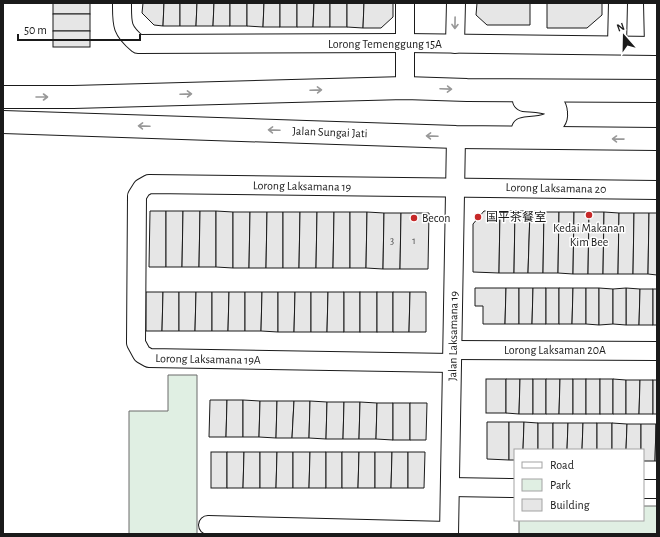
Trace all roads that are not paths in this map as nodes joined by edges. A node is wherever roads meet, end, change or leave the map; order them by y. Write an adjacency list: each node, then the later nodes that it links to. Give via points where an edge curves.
1 (122, 3): 6 (street, Lorong Temenggung 15A, via 122,26 128,36 138,44)
2 (406, 3): 6 (street)
3 (456, 3): 7 (street, one-way to 7)
4 (618, 3): 8 (street)
5 (653, 3): 9 (street)
6 (405, 44): 7 (street, Lorong Temenggung 15A); 10 (street)
7 (455, 44): 8 (street, Lorong Temenggung 15A)
8 (617, 45): 9 (street, Lorong Temenggung 15A)
9 (655, 46)
10 (405, 88): 11 (main road, one-way to 11); 13 (main road, one-way to 10)
11 (467, 90): 12 (main road); 15 (main road, via 552,105 556,108 557,114 550,124)
12 (657, 91)
13 (3, 97)
14 (3, 122): 15 (main road, Jalan Sungai Jati, one-way to 14)
15 (462, 137): 16 (main road, Jalan Sungai Jati, one-way to 15); 18 (street, Jalan Laksamana 19)
16 (657, 139)
17 (149, 184): 18 (street, Lorong Laksamana 19); 21 (street, Lorong Laksamana 19A, via 142,188 137,196 136,343 142,354 149,358)
18 (456, 187): 19 (street, Lorong Laksamana 20); 21 (street, Jalan Laksamana 19)
19 (657, 190)
20 (657, 351): 21 (street, Lorong Laksaman 20A)
21 (452, 357): 22 (street, Jalan Laksamana 19)
22 (450, 487): 23 (street); 27 (street, Jalan Laksamana 19)
23 (514, 488)
24 (644, 489): 25 (street)
25 (657, 490)
26 (208, 525): 27 (street)
27 (449, 532)

